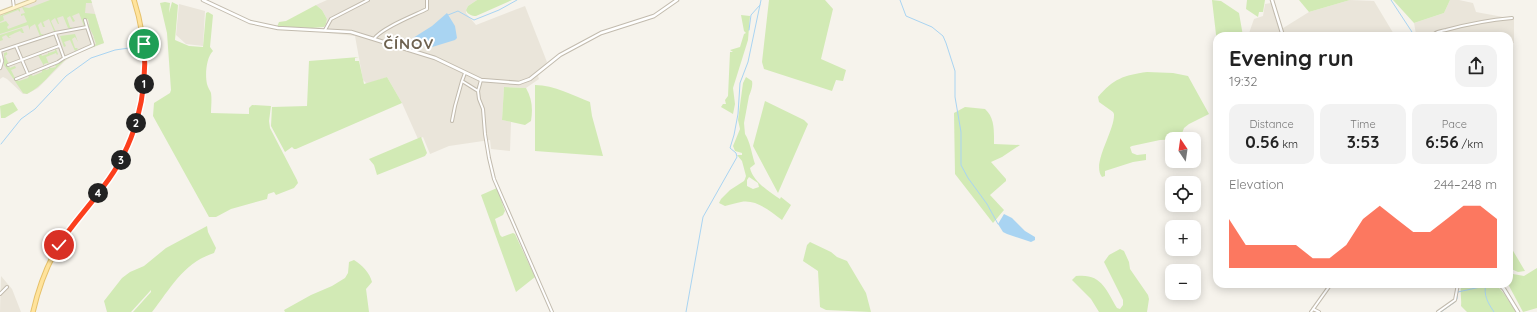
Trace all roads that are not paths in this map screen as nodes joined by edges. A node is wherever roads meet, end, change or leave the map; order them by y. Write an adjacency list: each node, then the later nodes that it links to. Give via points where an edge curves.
1 (13, 0): 9 (street)
2 (34, 0): 9 (main road)
3 (134, 0): 39 (main road, via 142,34 145,64 136,125 113,173 54,254 41,282)
4 (203, 0): 14 (street, via 258,24)
5 (368, 0): 14 (street, via 331,19)
6 (427, 0): 18 (street, via 427,8 388,28)
7 (677, 0): 29 (street, via 654,16 601,33 560,55 524,82)
8 (1272, 0): 15 (street)
9 (14, 8): 10 (main road)
10 (0, 13)
11 (1512, 18): 16 (street, via 1476,22)
12 (85, 20): 13 (street)
13 (87, 27): 17 (street); 22 (street, via 94,45)
14 (325, 30): 18 (street, via 351,32)
15 (1283, 32)
16 (1438, 32)
17 (54, 33): 19 (street); 20 (street)
18 (374, 39): 26 (street, via 435,58)
19 (16, 46): 21 (street); 23 (street)
20 (60, 46): 22 (street); 23 (street)
21 (0, 52): 25 (street)
22 (64, 58): 27 (street)
23 (22, 60): 24 (street); 27 (street)
24 (8, 65)
25 (0, 68)
26 (464, 73): 29 (street); 30 (street)
27 (28, 74): 28 (street)
28 (16, 79)
29 (481, 80): 31 (street)
30 (462, 81): 31 (street); 32 (street)
31 (478, 91): 40 (street, via 494,179)
32 (452, 121)
33 (7, 287): 37 (street)
34 (1327, 288): 38 (street)
35 (1457, 288): 43 (street, via 1455,299)
36 (1503, 288): 44 (street)
37 (0, 294)
38 (1314, 309): 41 (street); 42 (street)
39 (33, 312)
40 (552, 312)
41 (1311, 312)
42 (1319, 312)
43 (1438, 312)
44 (1518, 312)

